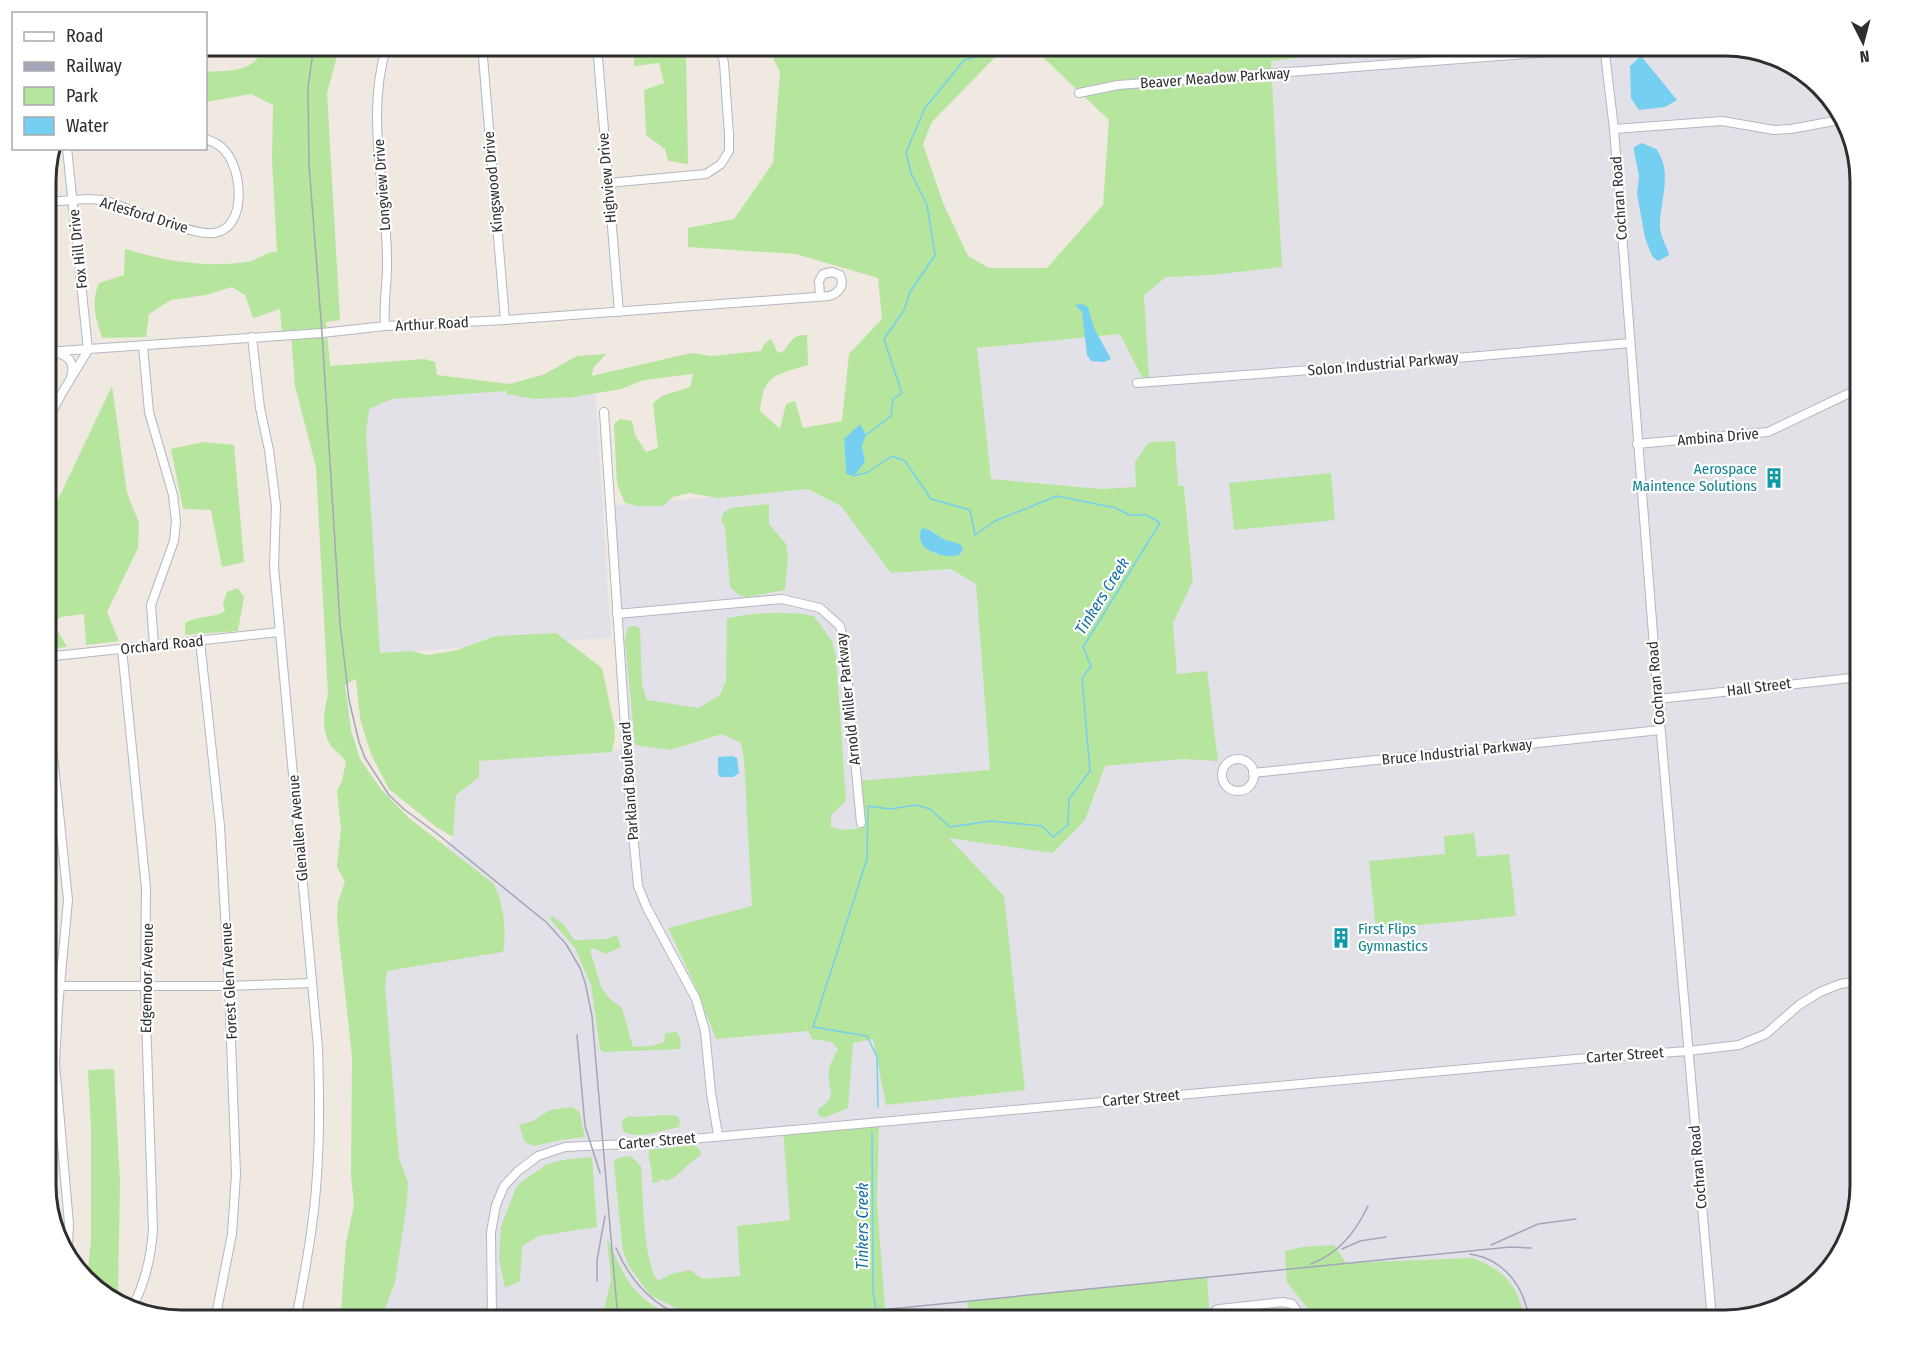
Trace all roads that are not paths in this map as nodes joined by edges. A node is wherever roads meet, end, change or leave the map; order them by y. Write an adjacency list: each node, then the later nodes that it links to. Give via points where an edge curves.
1 (385, 56): 18 (street, Longview Drive, via 376,96 388,258)
2 (483, 56): 17 (street, Kingswood Drive)
3 (598, 56): 12 (street, Highview Drive)
4 (722, 56): 12 (street, via 729,152 721,164 706,174)
5 (1479, 56): 7 (street, Beaver Meadow Parkway, via 1118,85)
6 (1605, 56): 9 (street, Cochran Road)
7 (1079, 93)
8 (1834, 121): 9 (street, via 1774,130 1722,121)
9 (1614, 129): 20 (street, Cochran Road)
10 (207, 139): 13 (street, Arlesford Drive, via 226,151 236,168 237,212 224,229 197,232 104,200)
11 (67, 150): 13 (street, Fox Hill Drive)
12 (608, 183): 16 (street, Highview Drive)
13 (73, 200): 14 (street, Arlesford Drive); 22 (street, Fox Hill Drive)
14 (56, 201)
15 (820, 296): 16 (street, Arthur Road)
16 (619, 312): 17 (street, Arthur Road)
17 (505, 320): 18 (street, Arthur Road)
18 (385, 326): 19 (street, Arthur Road)
19 (252, 337): 21 (street, Arthur Road); 32 (street, Glenallen Avenue, via 276,506 274,567)
20 (1630, 343): 26 (street, Solon Industrial Parkway); 30 (street, Cochran Road)
21 (143, 346): 22 (street, Arthur Road); 34 (street, via 149,412 173,495 176,522 174,541 151,605)
22 (88, 350): 23 (street, Arthur Road); 25 (street)
23 (56, 352)
24 (56, 354): 25 (street, via 68,357 72,363)
25 (71, 379): 28 (street)
26 (1137, 383)
27 (1850, 393): 30 (street, Ambina Drive, via 1768,432)
28 (56, 405)
29 (604, 412): 31 (street, Parkland Boulevard)
30 (1637, 444): 38 (street, Cochran Road)
31 (617, 614): 42 (street, Arnold Miller Parkway, via 782,599 820,608 840,626 844,643); 52 (street, Parkland Boulevard, via 638,886 698,1005)
32 (279, 632): 33 (street, Orchard Road); 44 (street, Glenallen Avenue)
33 (200, 641): 34 (street, Orchard Road); 48 (street, Forest Glen Avenue, via 220,826)
34 (154, 645): 35 (street, Orchard Road)
35 (122, 649): 36 (street, Orchard Road); 47 (street, Edgemoor Avenue, via 146,888)
36 (56, 656)
37 (1850, 678): 38 (street, Hall Street)
38 (1658, 699): 39 (street, Cochran Road)
39 (1660, 730): 40 (street, Bruce Industrial Parkway); 50 (street, Cochran Road)
40 (1253, 773): 40 (street, Bruce Industrial Parkway, via 1246,762 1237,760 1227,764 1222,778 1228,787 1238,791 1251,783)
41 (56, 784): 46 (street, via 68,900)
42 (861, 823)
43 (1850, 982): 50 (street, Carter Street, via 1808,999 1755,1040)
44 (312, 983): 48 (street); 56 (street, Glenallen Avenue, via 319,1085 318,1152 311,1231)
45 (56, 986): 46 (street)
46 (60, 986): 47 (street); 49 (street)
47 (145, 986): 48 (street); 54 (street, Edgemoor Avenue, via 153,1230 149,1264)
48 (229, 986): 55 (street, Forest Glen Avenue, via 236,1196)
49 (56, 1048)
50 (1688, 1051): 52 (street, Carter Street); 60 (street, Cochran Road)
51 (56, 1075): 53 (street)
52 (718, 1135): 57 (street, Carter Street, via 565,1146 538,1156 518,1171 504,1186 496,1205 491,1232)
53 (68, 1240)
54 (135, 1301)
55 (217, 1310)
56 (298, 1310)
57 (492, 1310)
58 (1216, 1310): 59 (street, via 1284,1302)
59 (1296, 1310)
60 (1711, 1310)

